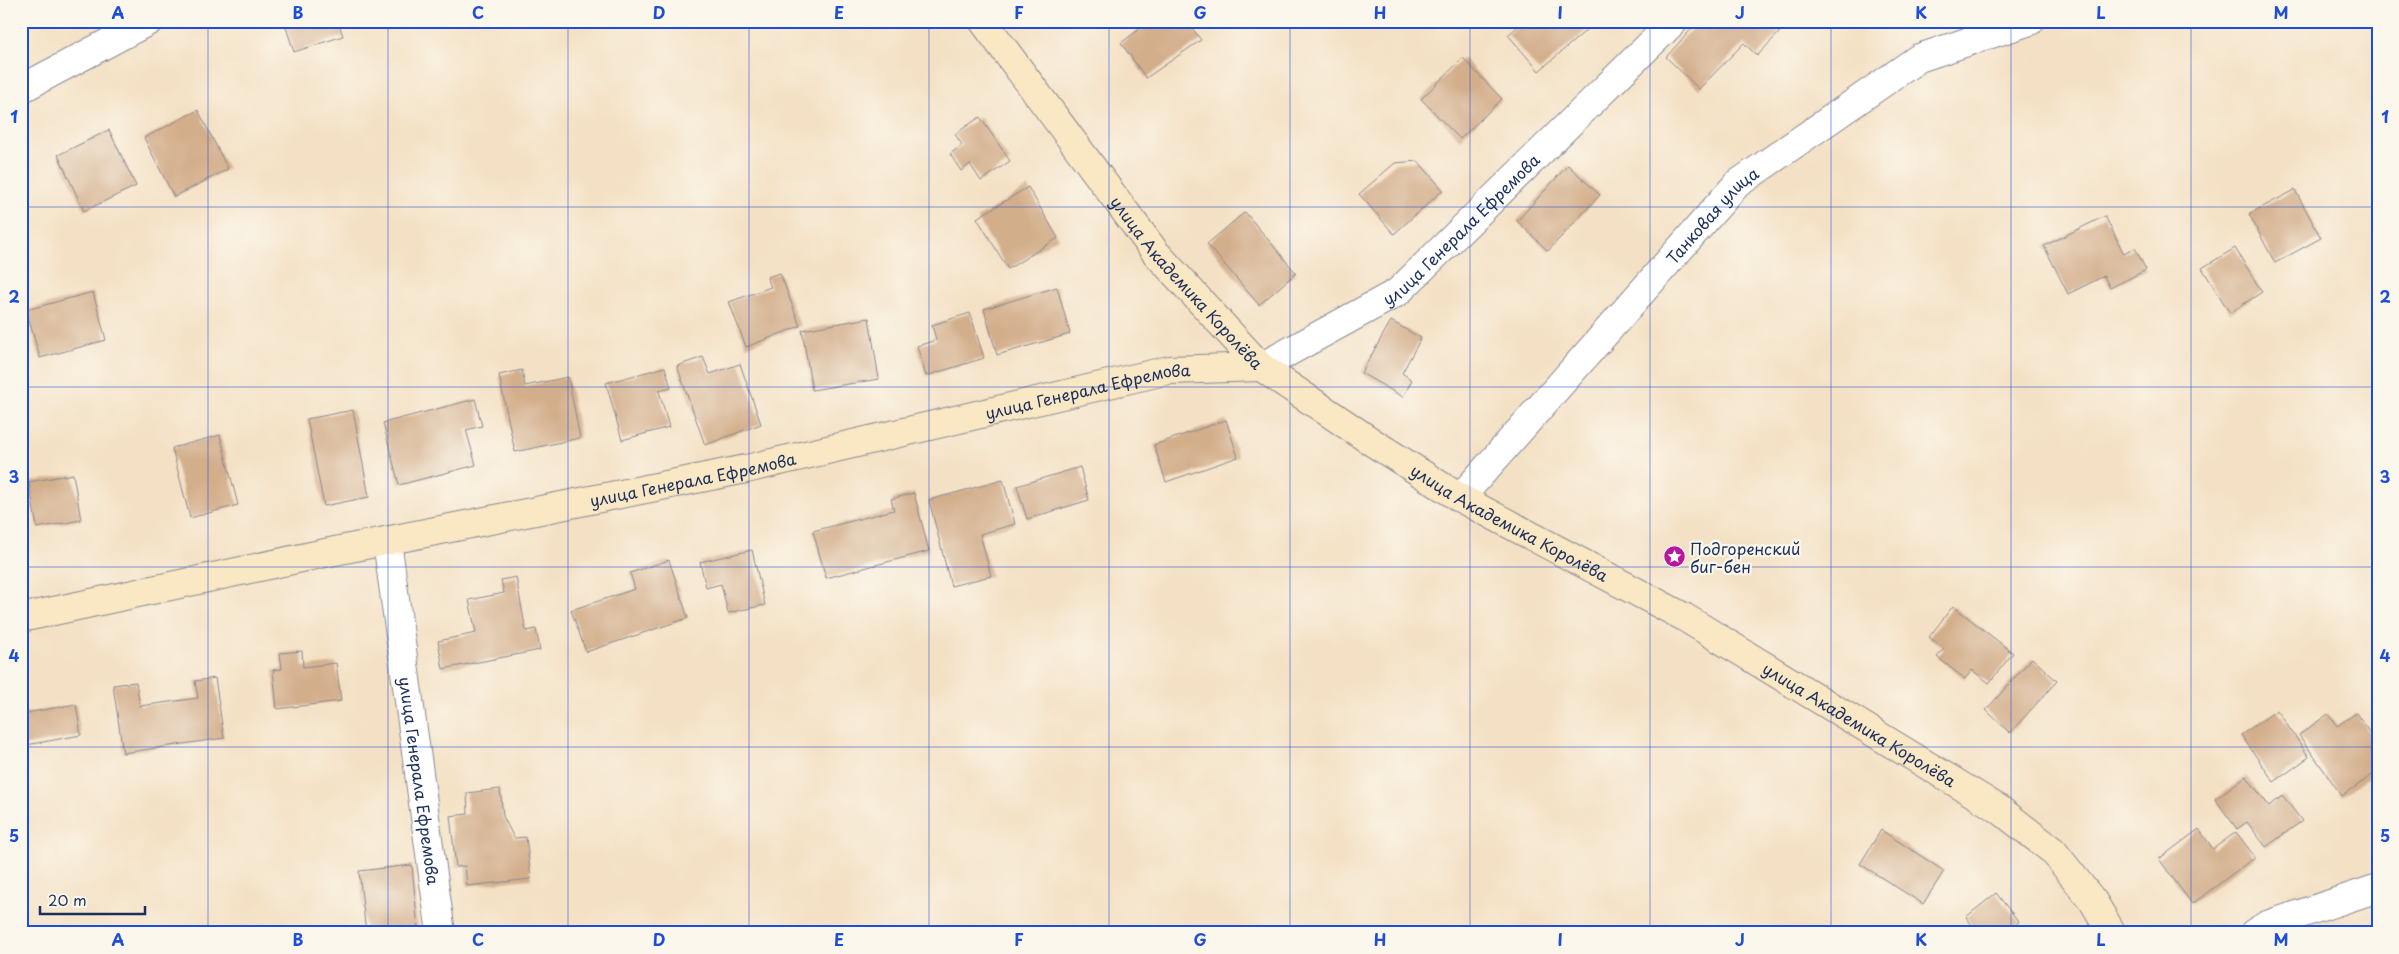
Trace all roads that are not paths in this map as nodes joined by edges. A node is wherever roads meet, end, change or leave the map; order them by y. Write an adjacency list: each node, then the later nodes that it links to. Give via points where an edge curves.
1 (149, 21): 5 (street)
2 (983, 21): 6 (street, улица Академика Королёва, via 1156,253)
3 (1674, 21): 6 (street, улица Генерала Ефремова, via 1398,292)
4 (2030, 21): 7 (street, Танковая улица, via 1919,58 1737,184)
5 (21, 89)
6 (1261, 367): 7 (street, улица Академика Королёва); 8 (street, улица Генерала Ефремова, via 1169,370 746,469)
7 (1460, 498): 12 (street, улица Академика Королёва, via 1684,618 1999,809 2053,850 2093,900)
8 (387, 541): 9 (street, улица Генерала Ефремова); 11 (street, улица Генерала Ефремова)
9 (21, 618)
10 (2378, 888): 13 (street, via 2268,925)
11 (441, 933)
12 (2112, 933)
13 (2254, 933)

